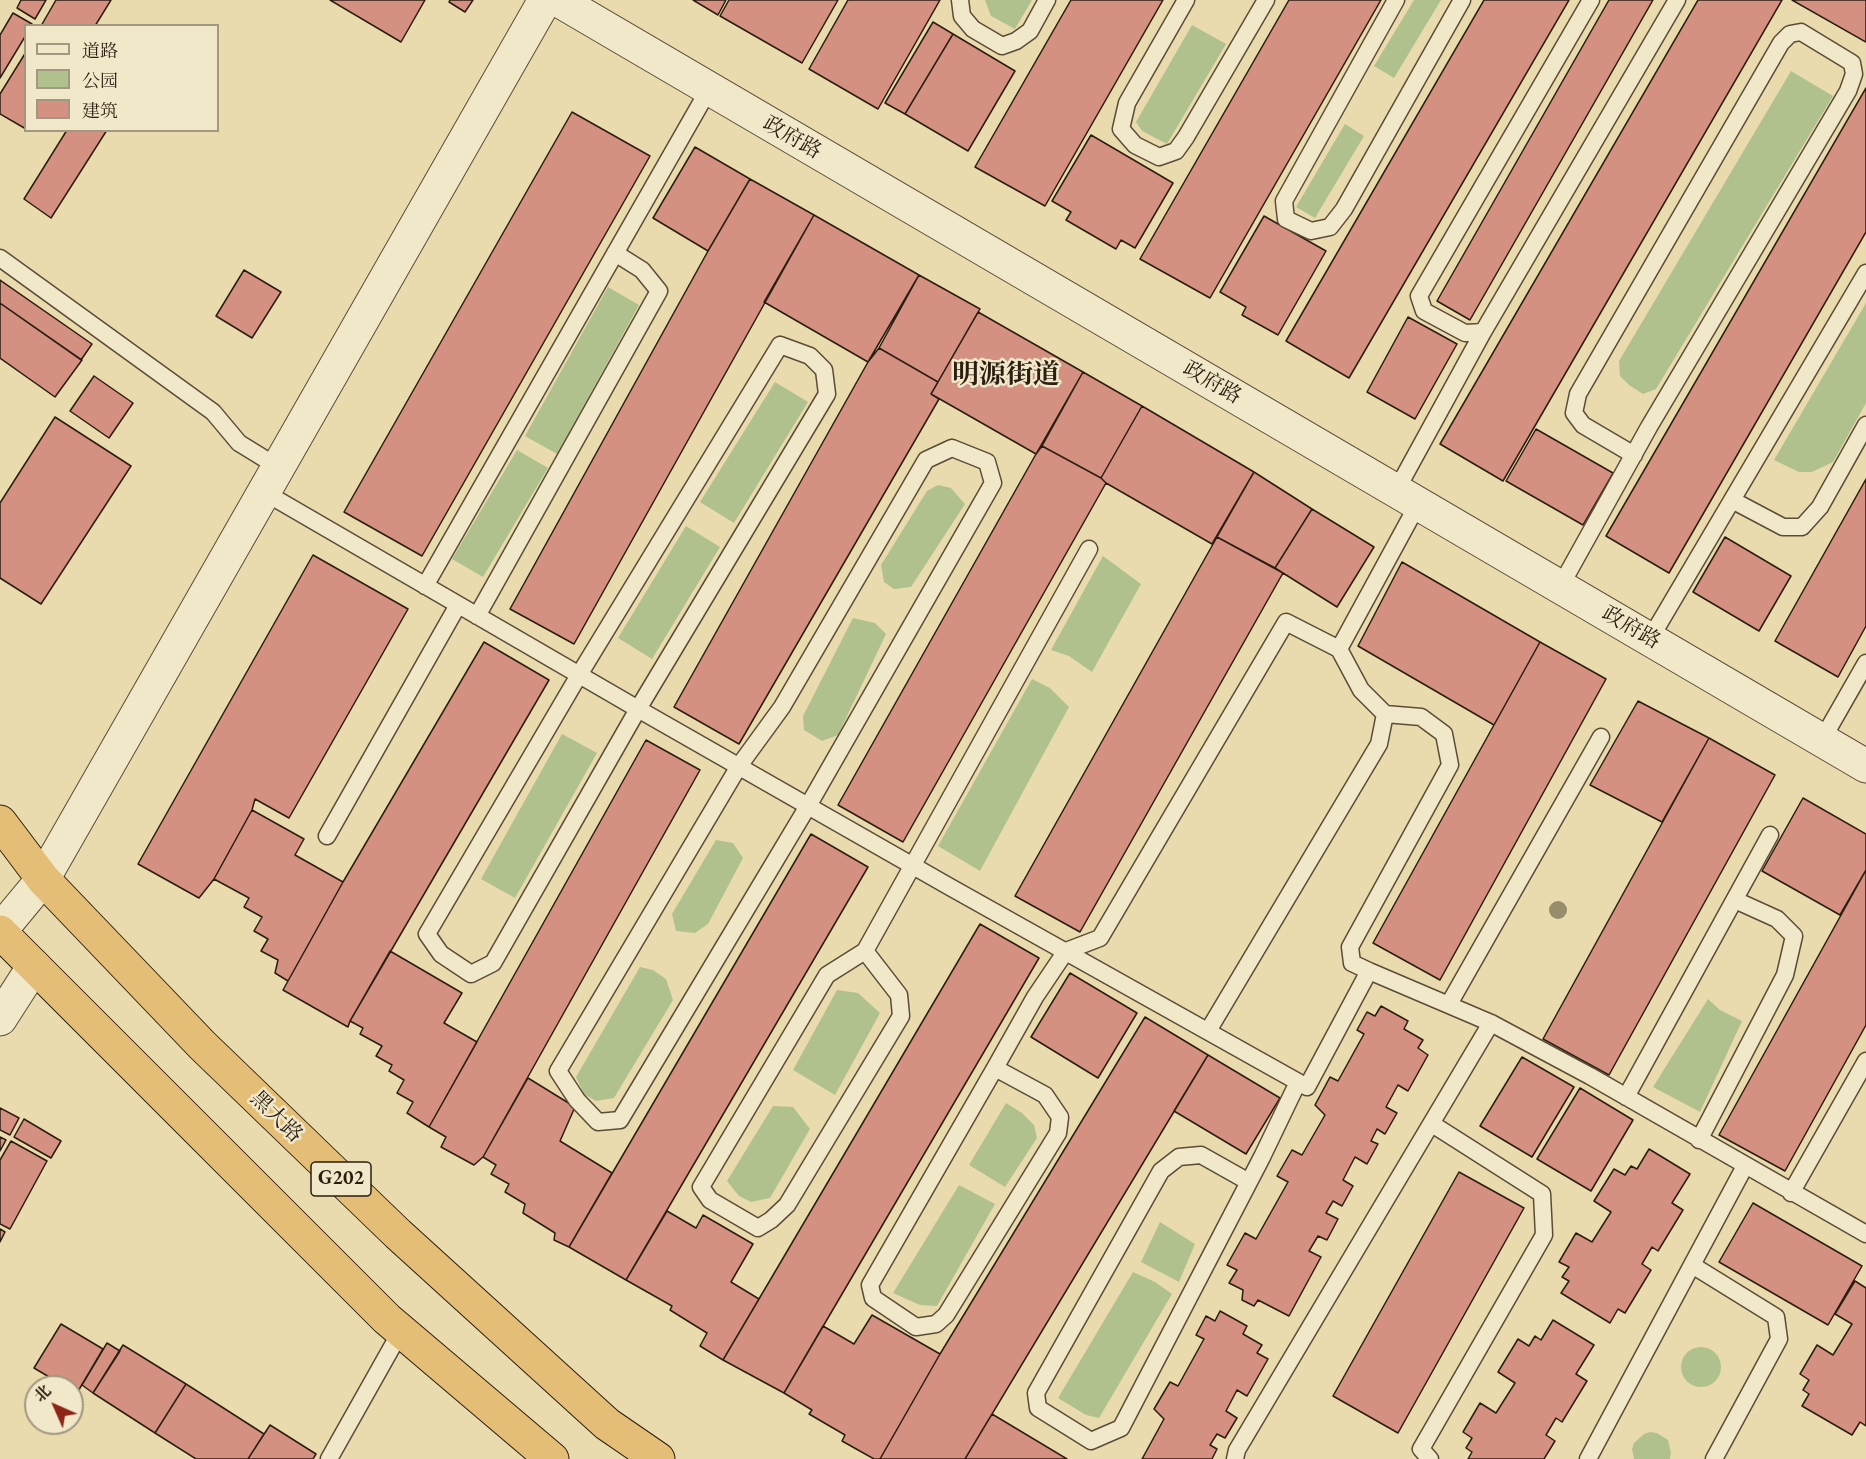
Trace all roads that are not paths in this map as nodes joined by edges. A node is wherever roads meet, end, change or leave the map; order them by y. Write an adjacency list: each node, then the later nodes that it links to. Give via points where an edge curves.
1 (545, 0): 18 (street)
2 (558, 0): 11 (street, 政府路)
3 (960, 0): 4 (lane, via 962,16 973,29 1002,46 1030,31)
4 (1047, 0)
5 (1186, 0): 6 (lane, via 1127,104 1121,129 1135,145 1159,157 1176,151 1186,137)
6 (1266, 0)
7 (1396, 0): 8 (lane, via 1284,201 1287,219 1311,231 1330,227 1344,209)
8 (1462, 0)
9 (1591, 0): 15 (lane, via 1419,296 1424,311 1465,333)
10 (1677, 0): 15 (lane)
11 (709, 89): 12 (lane); 19 (street, 政府路)
12 (615, 254): 22 (lane); 25 (lane, via 642,270 659,291)
13 (0, 258): 18 (lane, via 213,412)
14 (1866, 273): 20 (lane)
15 (1483, 332): 19 (lane)
16 (1866, 425): 20 (lane, via 1820,507 1802,527 1783,527)
17 (1634, 455): 17 (lane, via 1851,82 1852,63 1801,32 1790,34 1780,43 1578,394 1574,413 1583,425); 23 (lane)
18 (271, 480): 22 (lane); 41 (street)
19 (1407, 497): 23 (street, 政府路); 27 (lane)
20 (1732, 500): 26 (lane)
21 (1089, 549): 40 (lane)
22 (425, 586): 24 (lane)
23 (1560, 587): 26 (street, 政府路)
24 (458, 605): 25 (lane); 39 (lane)
25 (477, 616): 29 (lane)
26 (1650, 639): 33 (street, 政府路)
27 (1339, 649): 31 (lane, via 1361,690); 45 (lane, via 1286,622 1100,938)
28 (1866, 663): 33 (lane)
29 (579, 675): 30 (lane); 30 (lane, via 427,934 441,954 471,974 493,963); 30 (lane, via 780,345 810,356 824,370 827,394)
30 (638, 709): 34 (lane)
31 (1385, 714): 47 (lane, via 1420,717 1444,734 1450,765 1350,947 1352,963); 51 (lane, via 1379,744)
32 (1601, 737): 48 (lane)
33 (1822, 740): 35 (street, 政府路)
34 (739, 766): 36 (lane); 36 (lane, via 558,1071 598,1122 620,1120); 36 (lane, via 782,707 926,460 952,448 987,462 993,483)
35 (1866, 766)
36 (808, 806): 40 (lane)
37 (0, 822): 41 (highway, G202)
38 (1770, 835): 42 (lane)
39 (327, 836)
40 (913, 866): 44 (lane); 45 (lane)
41 (43, 879): 43 (street); 66 (highway, 黑大路 / G202, via 202,1045 398,1234 607,1424)
42 (1735, 900): 55 (lane); 57 (lane, via 1777,919 1794,936 1785,975)
43 (0, 932): 46 (highway)
44 (865, 951): 44 (lane, via 827,975 701,1187 710,1200 758,1228 788,1205 901,1016 899,995)
45 (1066, 951): 51 (lane); 53 (lane)
46 (34, 966): 49 (street); 63 (highway)
47 (1369, 971): 48 (lane); 54 (lane, via 1307,1087)
48 (1449, 1004): 50 (lane)
49 (0, 1019)
50 (1491, 1023): 55 (lane); 56 (lane)
51 (1208, 1031): 54 (lane)
52 (1866, 1061): 60 (lane)
53 (995, 1068): 53 (lane, via 870,1285 873,1298 916,1327 936,1324 946,1315 1058,1133 1060,1117 1045,1095)
54 (1298, 1082): 59 (lane)
55 (1626, 1097): 57 (lane)
56 (1431, 1124): 67 (lane); 68 (lane, via 1542,1194 1544,1235 1421,1449)
57 (1699, 1140): 58 (lane)
58 (1745, 1166): 60 (lane); 62 (lane)
59 (1249, 1182): 59 (lane, via 1121,1428 1091,1441 1038,1408 1036,1393 1161,1171 1179,1157 1202,1155)
60 (1791, 1193): 61 (lane)
61 (1866, 1234)
62 (1692, 1264): 69 (lane); 70 (lane, via 1776,1317 1779,1339)
63 (401, 1331): 64 (lane); 65 (highway)
64 (329, 1459)
65 (552, 1459)
66 (658, 1459)
67 (1235, 1459)
68 (1430, 1459)
69 (1588, 1459)
70 (1714, 1459)

